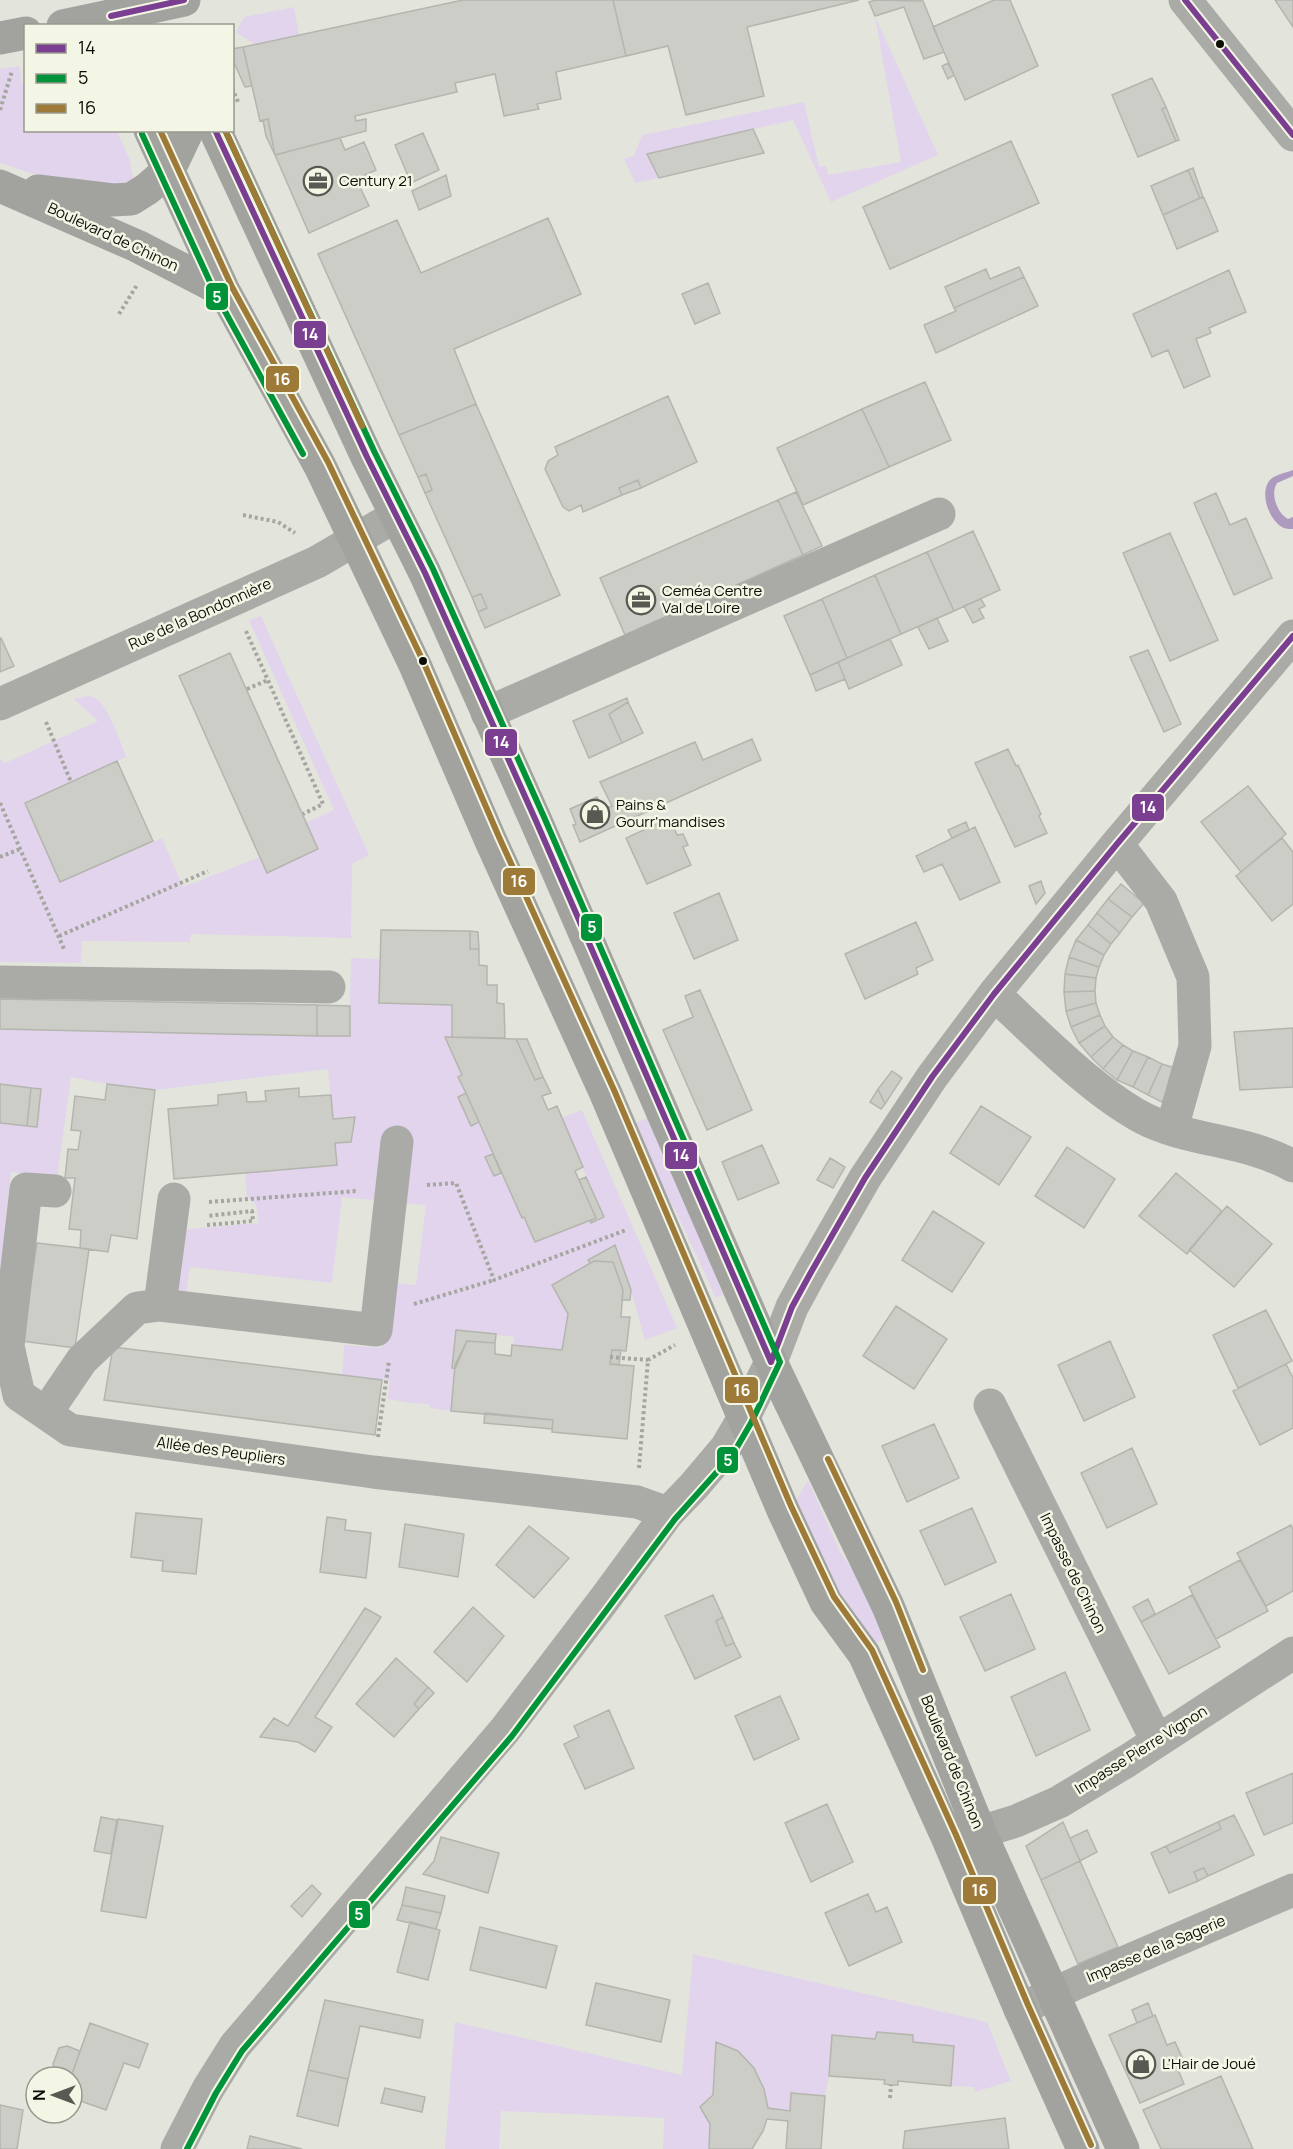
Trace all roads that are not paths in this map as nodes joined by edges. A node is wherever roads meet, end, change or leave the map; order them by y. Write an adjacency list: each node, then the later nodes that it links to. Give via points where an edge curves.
1 (1185, 0): 10 (street)
2 (171, 7): 3 (main road)
3 (115, 10): 4 (main road)
4 (70, 24)
5 (24, 33): 6 (main road)
6 (0, 38)
7 (151, 132): 11 (main road)
8 (187, 132): 11 (main road)
9 (215, 132): 15 (main road, Boulevard de Chinon)
10 (1293, 135)
11 (169, 170): 12 (main road, via 131,199); 13 (main road)
12 (2, 186): 13 (main road, Boulevard de Chinon, via 136,246)
13 (224, 291): 16 (main road)
14 (939, 514): 19 (street)
15 (396, 516): 16 (street, Rue de la Bondonnière); 19 (main road, Boulevard de Chinon)
16 (356, 538): 18 (street, Rue de la Bondonnière, via 317,562); 33 (main road, via 606,1094)
17 (1293, 636): 20 (street)
18 (0, 704)
19 (487, 713): 30 (main road, Boulevard de Chinon)
20 (1117, 844): 23 (street); 24 (street, via 1161,901 1193,977 1195,1046)
21 (0, 982): 22 (street)
22 (329, 987)
23 (994, 994): 24 (street, via 1100,1090 1142,1117); 30 (street, via 932,1077 865,1178 792,1307)
24 (1172, 1128): 26 (street, via 1266,1153)
25 (397, 1142): 29 (street, via 376,1330)
26 (1293, 1166)
27 (55, 1191): 32 (street, Allée des Peupliers, via 26,1189 8,1346 19,1395)
28 (174, 1199): 29 (street)
29 (160, 1305): 32 (street, via 136,1308 82,1360)
30 (771, 1362): 33 (street); 37 (main road, Boulevard de Chinon, via 888,1606)
31 (990, 1405): 36 (street, Impasse de Chinon)
32 (46, 1413): 34 (street, Allée des Peupliers, via 70,1430 373,1472 637,1502)
33 (743, 1419): 34 (street, via 726,1448); 40 (main road, via 826,1602 864,1654)
34 (668, 1513): 41 (street, via 505,1730 235,2046)
35 (1293, 1653): 36 (street, Impasse Pierre Vignon)
36 (1157, 1741): 37 (street, Impasse Pierre Vignon, via 1059,1802)
37 (980, 1832): 39 (main road, Boulevard de Chinon)
38 (1293, 1890): 39 (street, Impasse de la Sagerie)
39 (1054, 1993): 40 (street, Impasse de la Sagerie); 43 (main road, Boulevard de Chinon)
40 (1020, 2009): 42 (main road)
41 (177, 2149)
42 (1083, 2149)
43 (1123, 2149)

